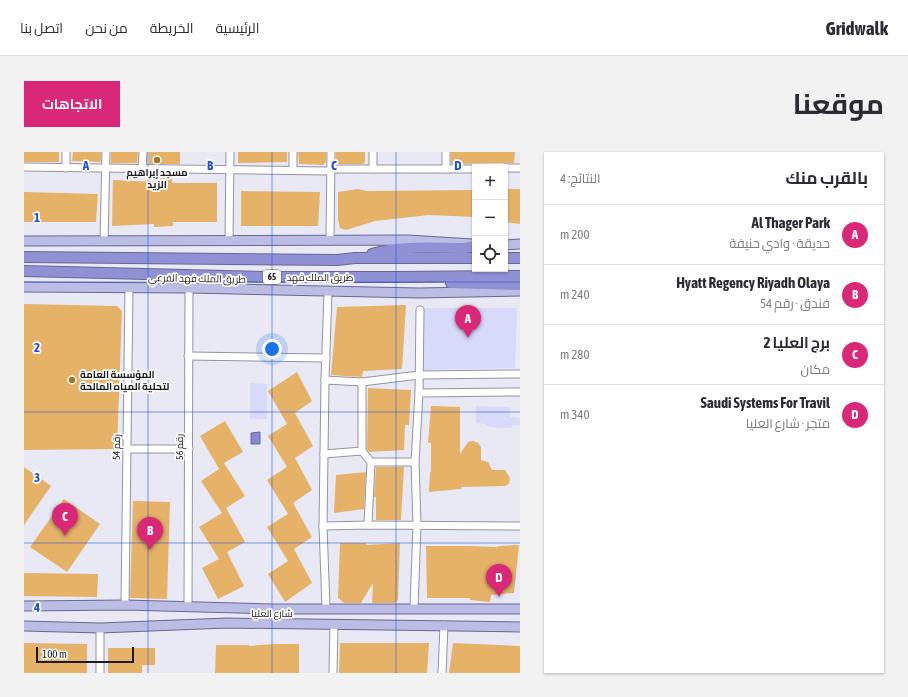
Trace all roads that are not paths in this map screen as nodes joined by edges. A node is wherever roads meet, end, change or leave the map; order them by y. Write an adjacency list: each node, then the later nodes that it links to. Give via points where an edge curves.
1 (66, 152): 10 (street)
2 (106, 152): 13 (street)
3 (143, 152): 14 (street)
4 (230, 152): 15 (street)
5 (293, 152): 20 (street)
6 (331, 152): 16 (street)
7 (373, 152): 17 (street)
8 (446, 152): 18 (street)
9 (24, 168): 10 (street)
10 (66, 168): 13 (street)
11 (508, 168): 12 (street)
12 (520, 168)
13 (106, 169): 14 (street); 22 (street)
14 (142, 169): 15 (street)
15 (230, 169): 20 (street); 23 (street)
16 (331, 169): 17 (street); 20 (street); 24 (street)
17 (373, 169): 18 (street)
18 (446, 169): 19 (street)
19 (472, 169)
20 (293, 170)
21 (24, 241): 22 (main road)
22 (104, 241): 23 (main road)
23 (229, 241): 24 (main road)
24 (330, 241): 27 (main road, via 409,240)
25 (508, 244): 26 (main road)
26 (520, 244)
27 (472, 245)
28 (472, 246): 30 (highway, via 383,251)
29 (24, 257): 30 (highway, طريق الملك فهد / 65, via 329,260)
30 (355, 258): 31 (highway, طريق الملك فهد / 65)
31 (472, 258)
32 (508, 258): 33 (highway)
33 (520, 258)
34 (24, 271): 36 (highway, طريق الملك فهد / 65, via 269,277)
35 (520, 276): 36 (highway, طريق الملك فهد / 65)
36 (396, 277): 38 (highway, via 425,282)
37 (24, 283): 40 (main road)
38 (520, 285)
39 (24, 287): 40 (main road)
40 (41, 287): 41 (main road, طريق الملك فهد الفرعي)
41 (128, 288): 42 (main road, طريق الملك فهد الفرعي); 54 (street, رقم 54)
42 (189, 288): 44 (main road, طريق الملك فهد الفرعي); 46 (street, رقم 56)
43 (520, 291): 44 (main road, طريق الملك فهد الفرعي)
44 (328, 292): 47 (street)
45 (420, 310): 48 (street)
46 (188, 356): 47 (street); 55 (street, رقم 56)
47 (326, 358): 50 (street)
48 (419, 374): 49 (street); 51 (street); 53 (street)
49 (520, 374)
50 (325, 380): 51 (street); 57 (street)
51 (362, 382): 56 (street)
52 (520, 392): 53 (street)
53 (420, 393): 59 (street)
54 (126, 449): 55 (street); 64 (street, رقم 54)
55 (189, 449): 66 (street, رقم 56)
56 (362, 451): 57 (street); 58 (street)
57 (324, 454): 62 (street)
58 (371, 462): 59 (street); 60 (street)
59 (415, 462): 61 (street)
60 (368, 525): 61 (street); 62 (street)
61 (417, 525): 63 (street); 69 (street)
62 (323, 526): 68 (street)
63 (520, 526)
64 (125, 605): 65 (main road, شارع العليا); 66 (main road, شارع العليا)
65 (24, 606)
66 (188, 607): 67 (main road, شارع العليا)
67 (230, 608): 70 (main road, شارع العليا); 72 (main road, via 235,611 235,616 234,620)
68 (326, 608): 69 (main road, شارع العليا); 70 (main road, شارع العليا)
69 (414, 608): 71 (main road, شارع العليا)
70 (270, 609): 73 (main road, via 259,611 255,617 259,622)
71 (520, 610)
72 (227, 623): 73 (main road, شارع العليا); 78 (main road, شارع العليا)
73 (268, 624): 74 (main road, شارع العليا)
74 (334, 624): 75 (main road, شارع العليا); 80 (street)
75 (444, 625): 77 (main road, شارع العليا); 81 (street)
76 (24, 626): 78 (main road, شارع العليا)
77 (520, 626)
78 (100, 628): 79 (street)
79 (100, 673)
80 (333, 673)
81 (442, 673)

